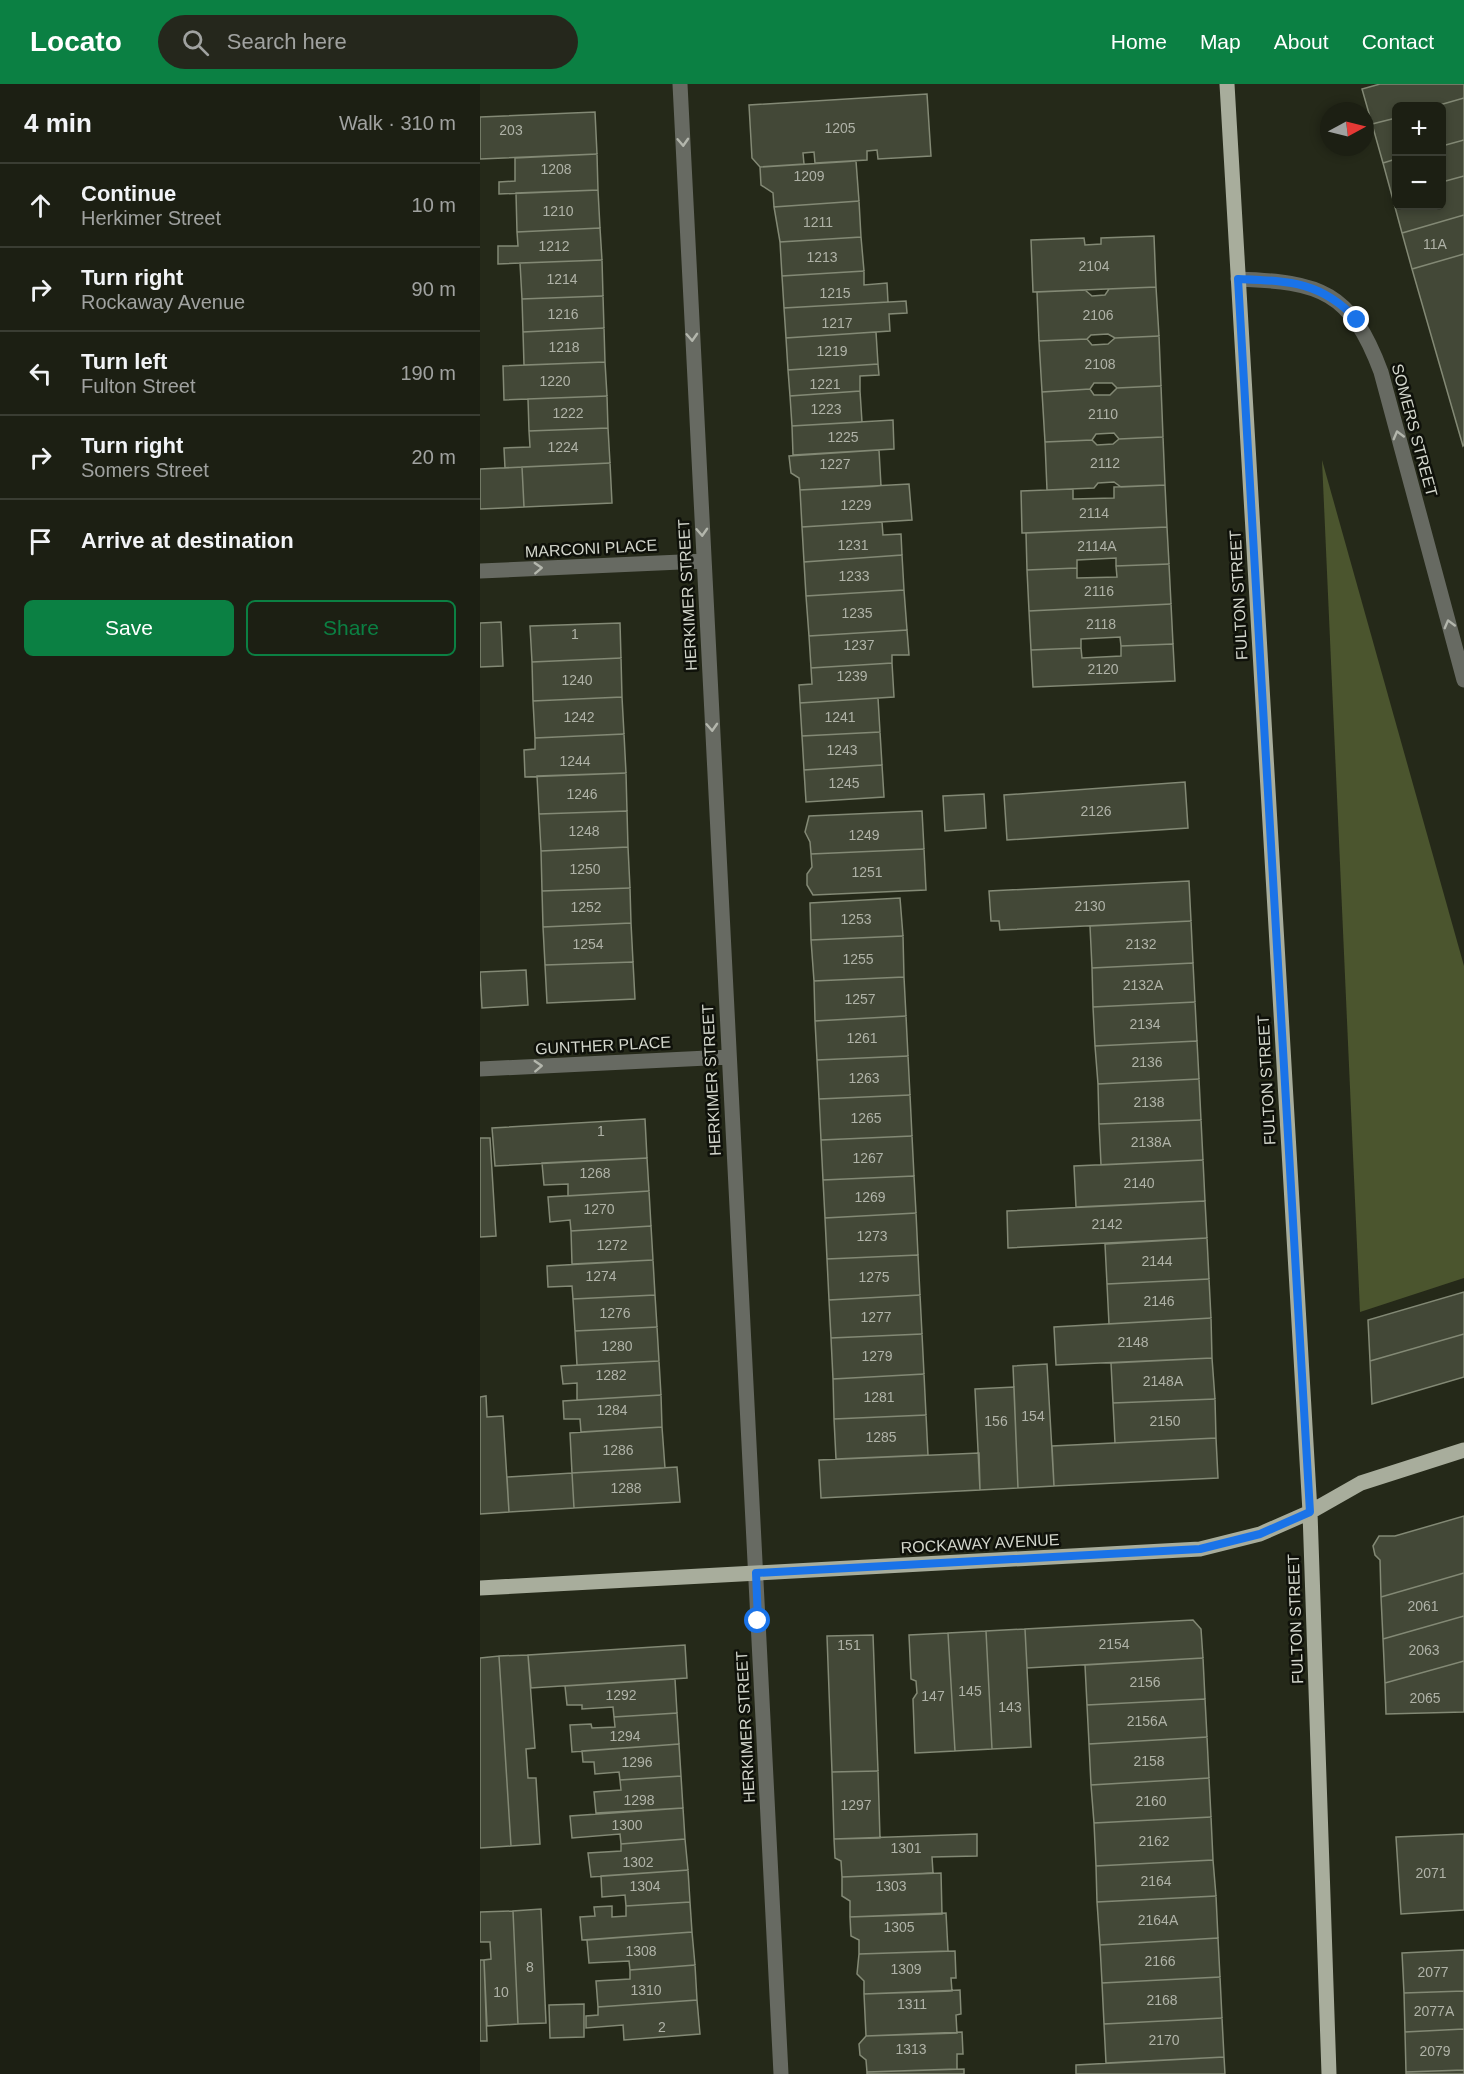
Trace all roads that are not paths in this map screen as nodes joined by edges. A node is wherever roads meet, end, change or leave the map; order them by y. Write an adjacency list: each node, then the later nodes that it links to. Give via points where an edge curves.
1 (680, 84): 4 (street, HERKIMER STREET, one-way to 4)
2 (1227, 84): 3 (main road, FULTON STREET)
3 (1238, 279): 6 (street, SOMERS STREET, one-way to 3, via 1381,372 1357,320 1339,300 1314,288 1280,280); 10 (main road, FULTON STREET)
4 (704, 561): 5 (street, MARCONI PLACE, one-way to 4); 7 (street, HERKIMER STREET, one-way to 7)
5 (480, 571)
6 (1464, 680)
7 (728, 1057): 8 (street, GUNTHER PLACE, one-way to 7); 11 (street, HERKIMER STREET)
8 (480, 1069)
9 (1464, 1450): 10 (main road, ROCKAWAY AVENUE, via 1361,1484)
10 (1310, 1512): 11 (main road, ROCKAWAY AVENUE, via 1260,1534 1200,1549); 14 (main road, FULTON STREET)
11 (756, 1573): 12 (main road, ROCKAWAY AVENUE); 13 (street, HERKIMER STREET)
12 (480, 1588)
13 (781, 2074)
14 (1329, 2074)

